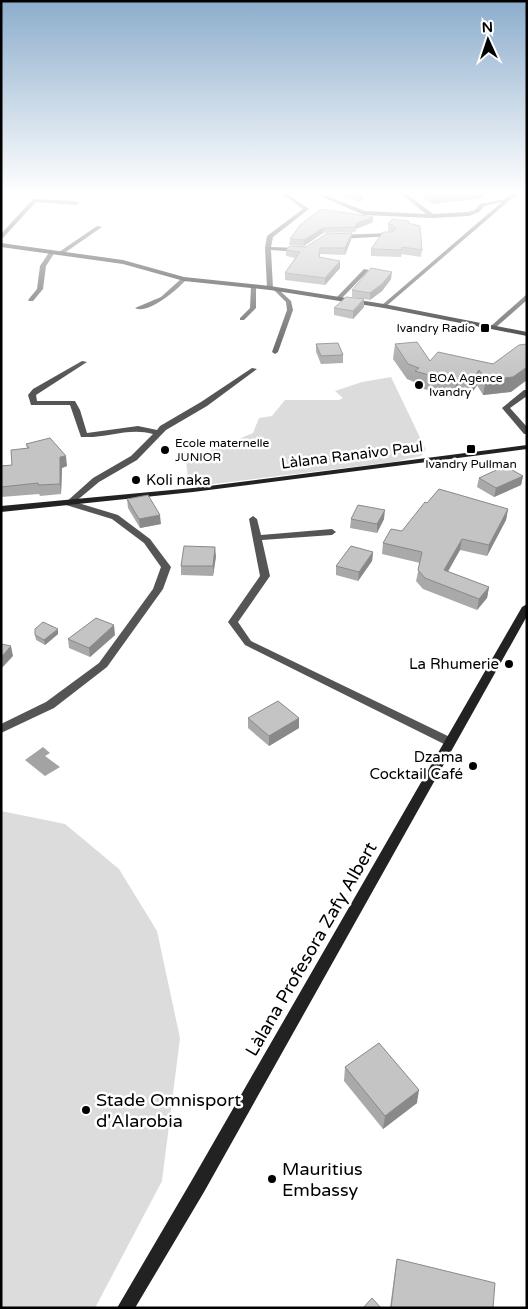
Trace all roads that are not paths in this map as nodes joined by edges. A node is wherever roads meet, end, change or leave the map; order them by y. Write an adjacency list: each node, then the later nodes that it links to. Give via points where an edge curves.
1 (50, 255): 11 (street, via 43,266 40,288)
2 (75, 255): 6 (street, via 123,262)
3 (269, 255): 8 (street)
4 (442, 255): 12 (street)
5 (366, 270): 10 (street)
6 (184, 279): 7 (street); 13 (street, via 163,298)
7 (253, 287): 8 (street); 14 (street, via 253,308)
8 (274, 289): 10 (street); 17 (street, via 288,302 290,310)
9 (527, 296): 15 (street)
10 (339, 298): 12 (street)
11 (31, 300)
12 (384, 306): 15 (street)
13 (138, 308)
14 (242, 319)
15 (493, 327): 16 (street)
16 (527, 334)
17 (276, 352)
18 (84, 362): 22 (street, via 32,394 34,403 72,404 76,407 79,428 84,435 95,436 137,427)
19 (254, 369): 22 (street)
20 (527, 392): 21 (street, via 506,408)
21 (527, 432)
22 (158, 433): 24 (street, via 134,458 96,480)
23 (527, 447): 24 (street, Làlana Ranaivo Paul)
24 (69, 503): 25 (street, Làlana Ranaivo Paul); 30 (street, via 116,517 147,541 166,567 158,589 103,664 50,705)
25 (1, 509)
26 (253, 519): 28 (street)
27 (332, 532): 28 (street)
28 (257, 538): 31 (street, via 265,576 233,622 248,643)
29 (527, 607): 31 (street, Làlana Profesora Zafy Albert)
30 (1, 729)
31 (450, 742): 32 (street, Làlana Profesora Zafy Albert, via 198,1186)
32 (125, 1308)

